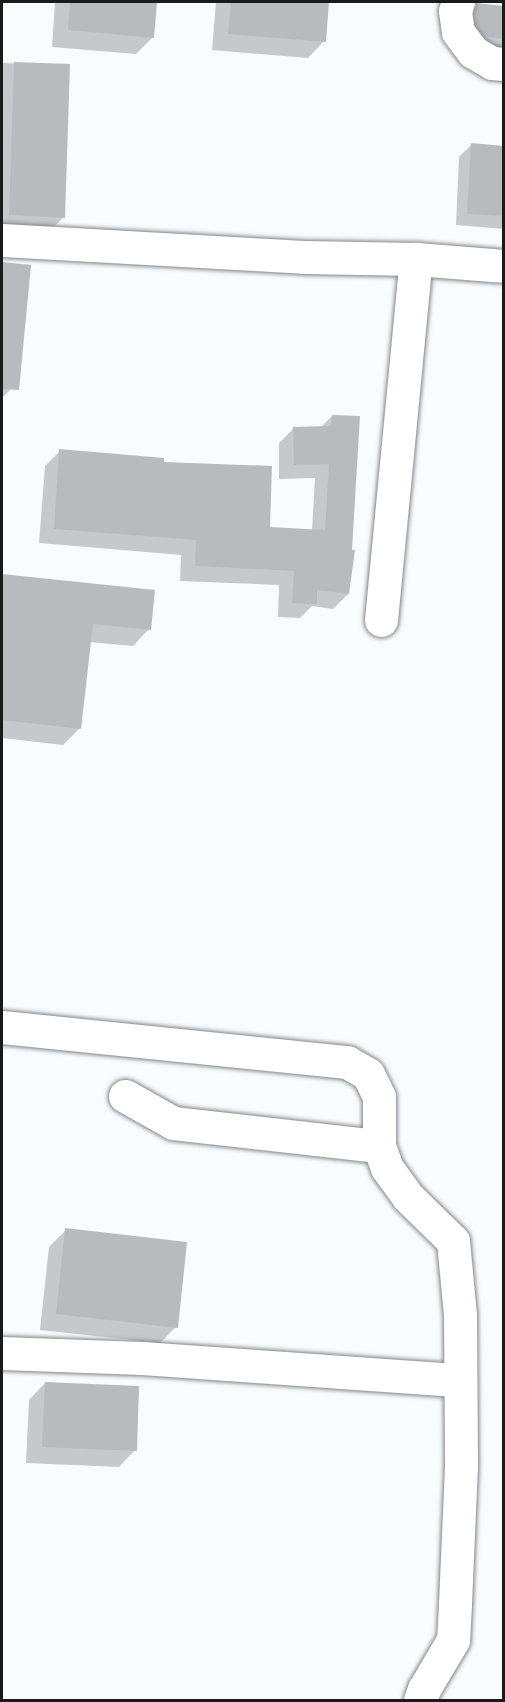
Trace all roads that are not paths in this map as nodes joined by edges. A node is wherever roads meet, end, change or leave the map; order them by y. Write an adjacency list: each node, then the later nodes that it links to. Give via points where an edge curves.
1 (458, 2): 2 (street, via 458,32 473,52 492,63)
2 (504, 64)
3 (2, 240): 4 (street, via 304,257)
4 (416, 259): 5 (street); 6 (street)
5 (504, 266)
6 (381, 620)
7 (2, 1026): 9 (street, via 347,1062 368,1074 379,1097)
8 (125, 1096): 9 (street, via 173,1123)
9 (379, 1146): 11 (street, via 387,1168 408,1197 453,1241 460,1315)
10 (2, 1353): 11 (street, via 142,1358)
11 (459, 1380): 12 (street, via 453,1640)
12 (420, 1701)

